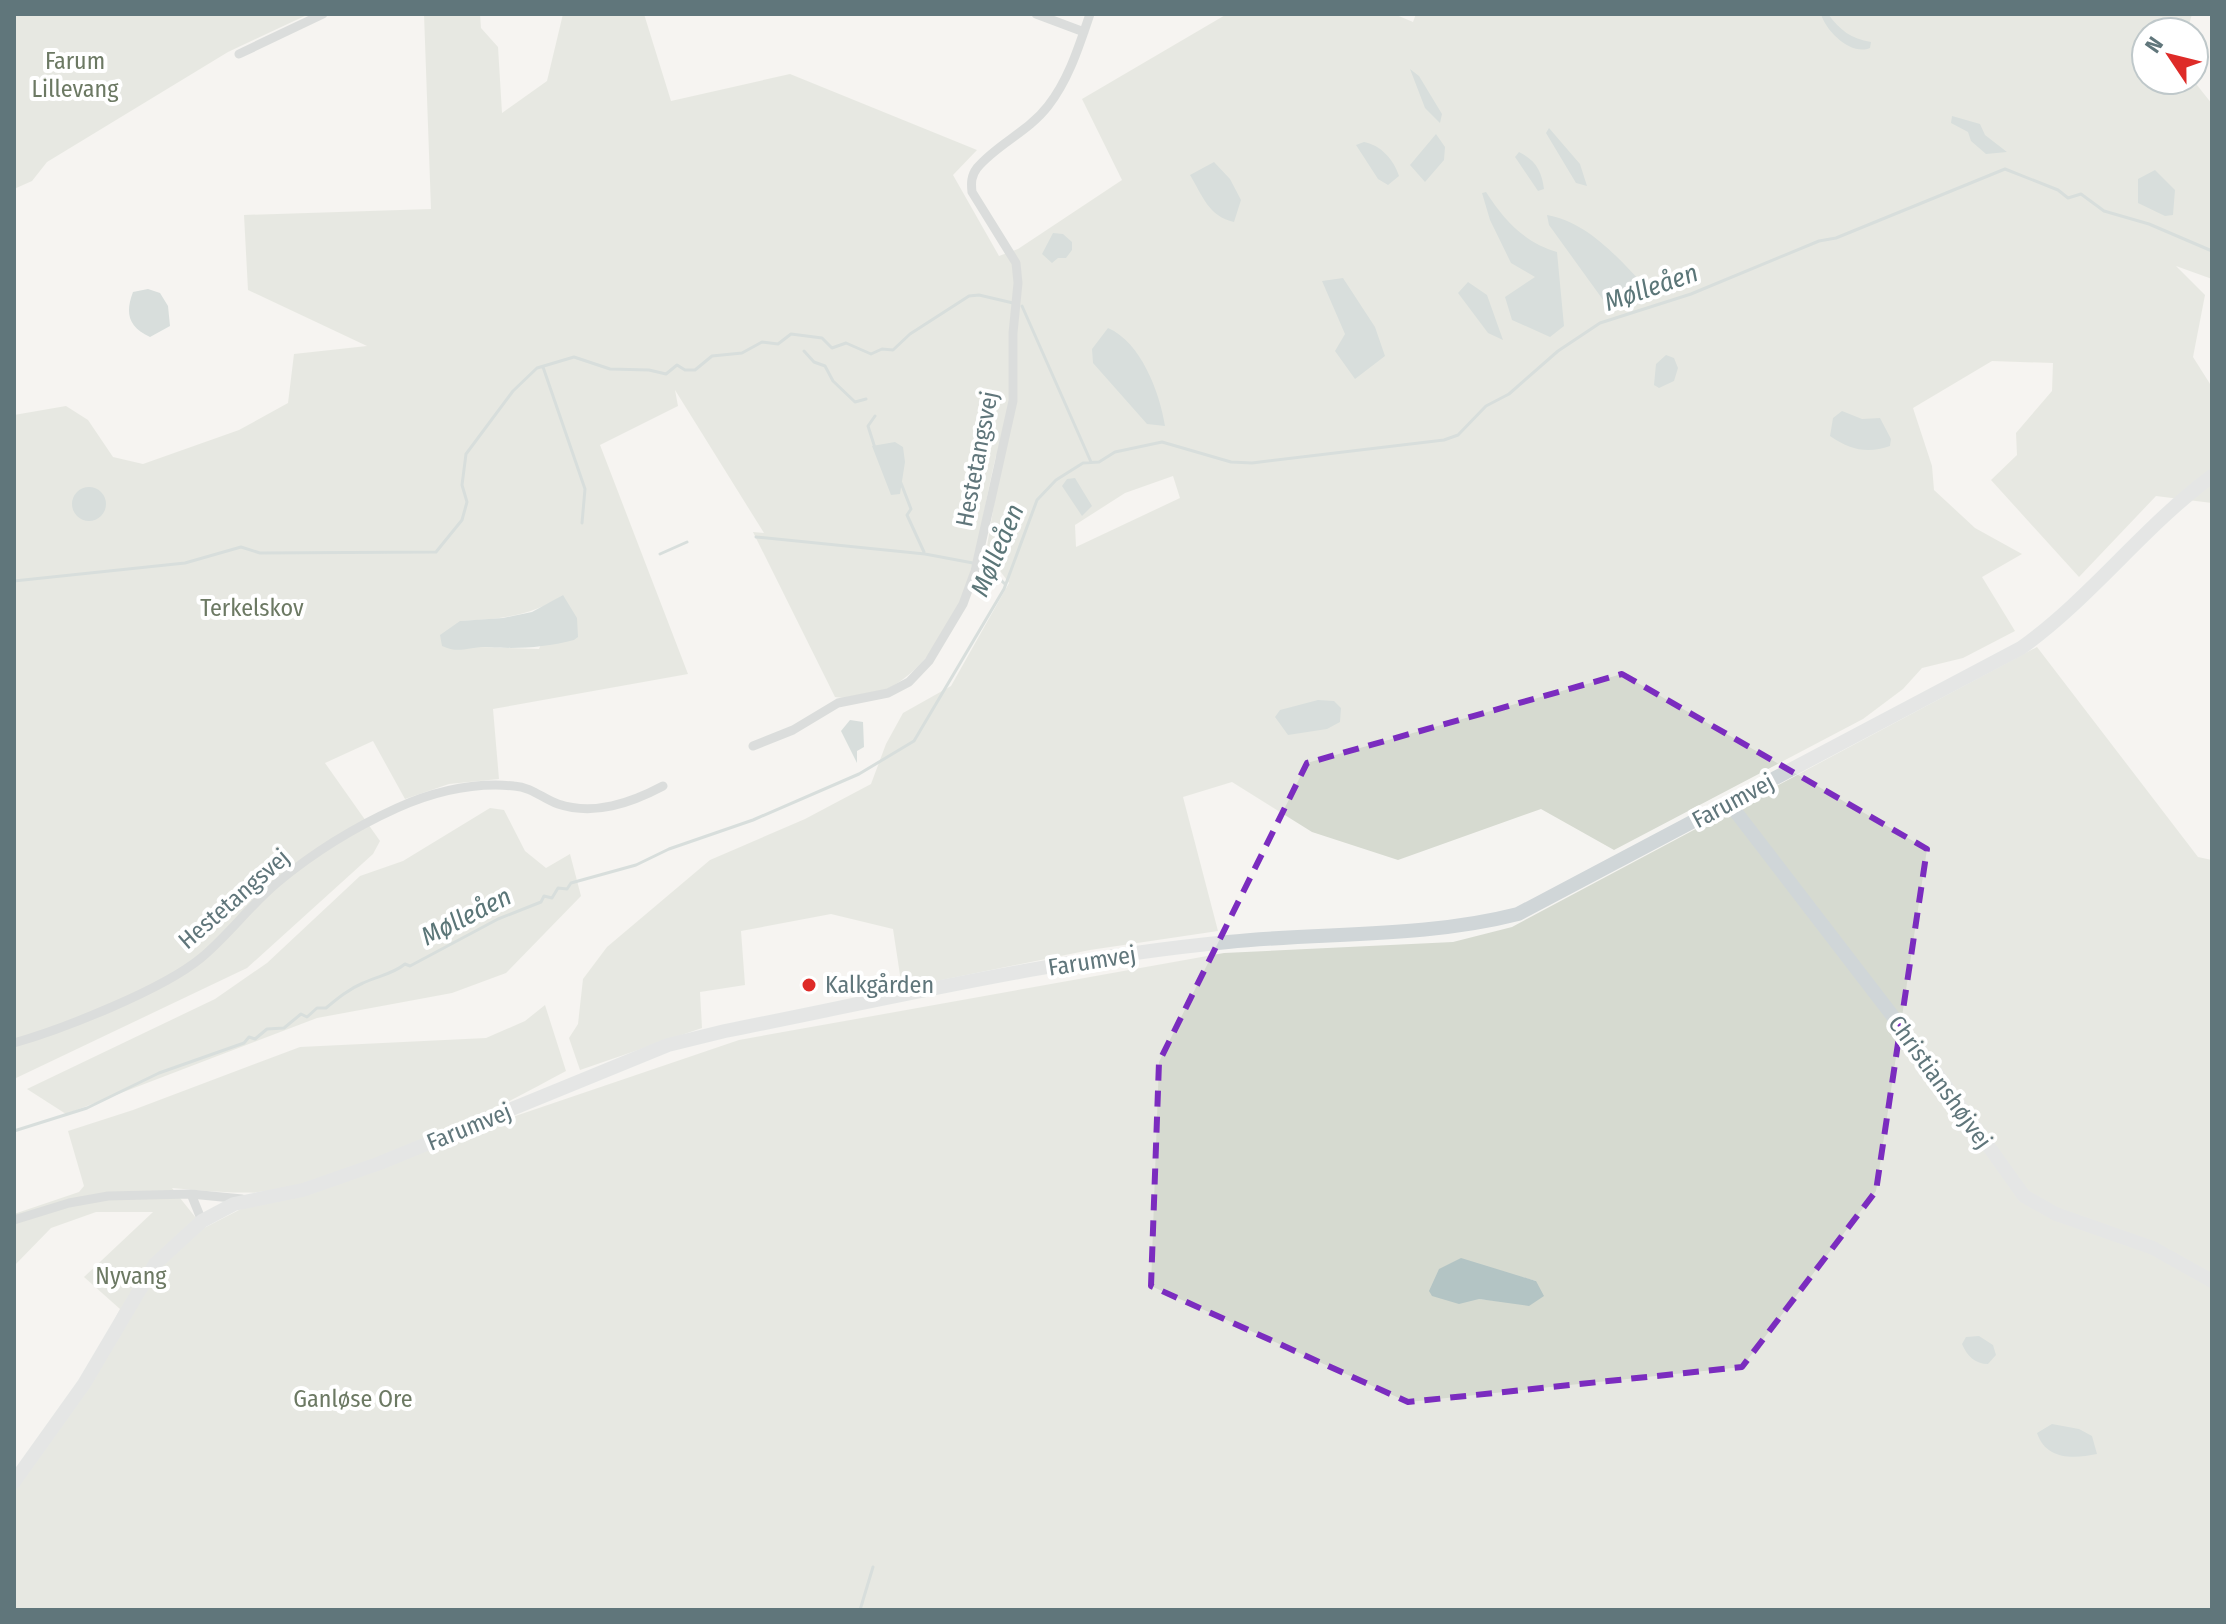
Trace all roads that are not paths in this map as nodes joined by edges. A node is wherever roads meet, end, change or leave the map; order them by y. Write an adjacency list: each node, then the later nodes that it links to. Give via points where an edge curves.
1 (323, 14): 5 (street)
2 (1036, 14): 4 (street)
3 (1090, 14): 4 (street, Hestetangsvej)
4 (1084, 32): 7 (street, Hestetangsvej, via 1049,105 971,180 972,192 1016,263 1018,283 1013,401 963,604 929,661 909,682 888,693 838,703)
5 (239, 54)
6 (2212, 476): 9 (street, Farumvej, via 2021,648)
7 (753, 746)
8 (663, 786): 10 (street, Hestetangsvej, via 608,808 556,803 516,786 479,785 395,809 329,845 278,882 200,959 166,981)
9 (1729, 803): 12 (street, Farumvej, via 1518,914 1470,926 1228,941 1088,959 725,1031 668,1045 329,1182); 15 (street, Christianshøjvej, via 2024,1196 2056,1214 2153,1248)
10 (14, 1043)
11 (191, 1194): 12 (street); 13 (street, via 108,1196); 14 (street)
12 (249, 1200): 14 (street, Farumvej)
13 (14, 1220)
14 (202, 1221): 16 (street, Farumvej, via 155,1264 84,1384)
15 (2212, 1281)
16 (14, 1482)

